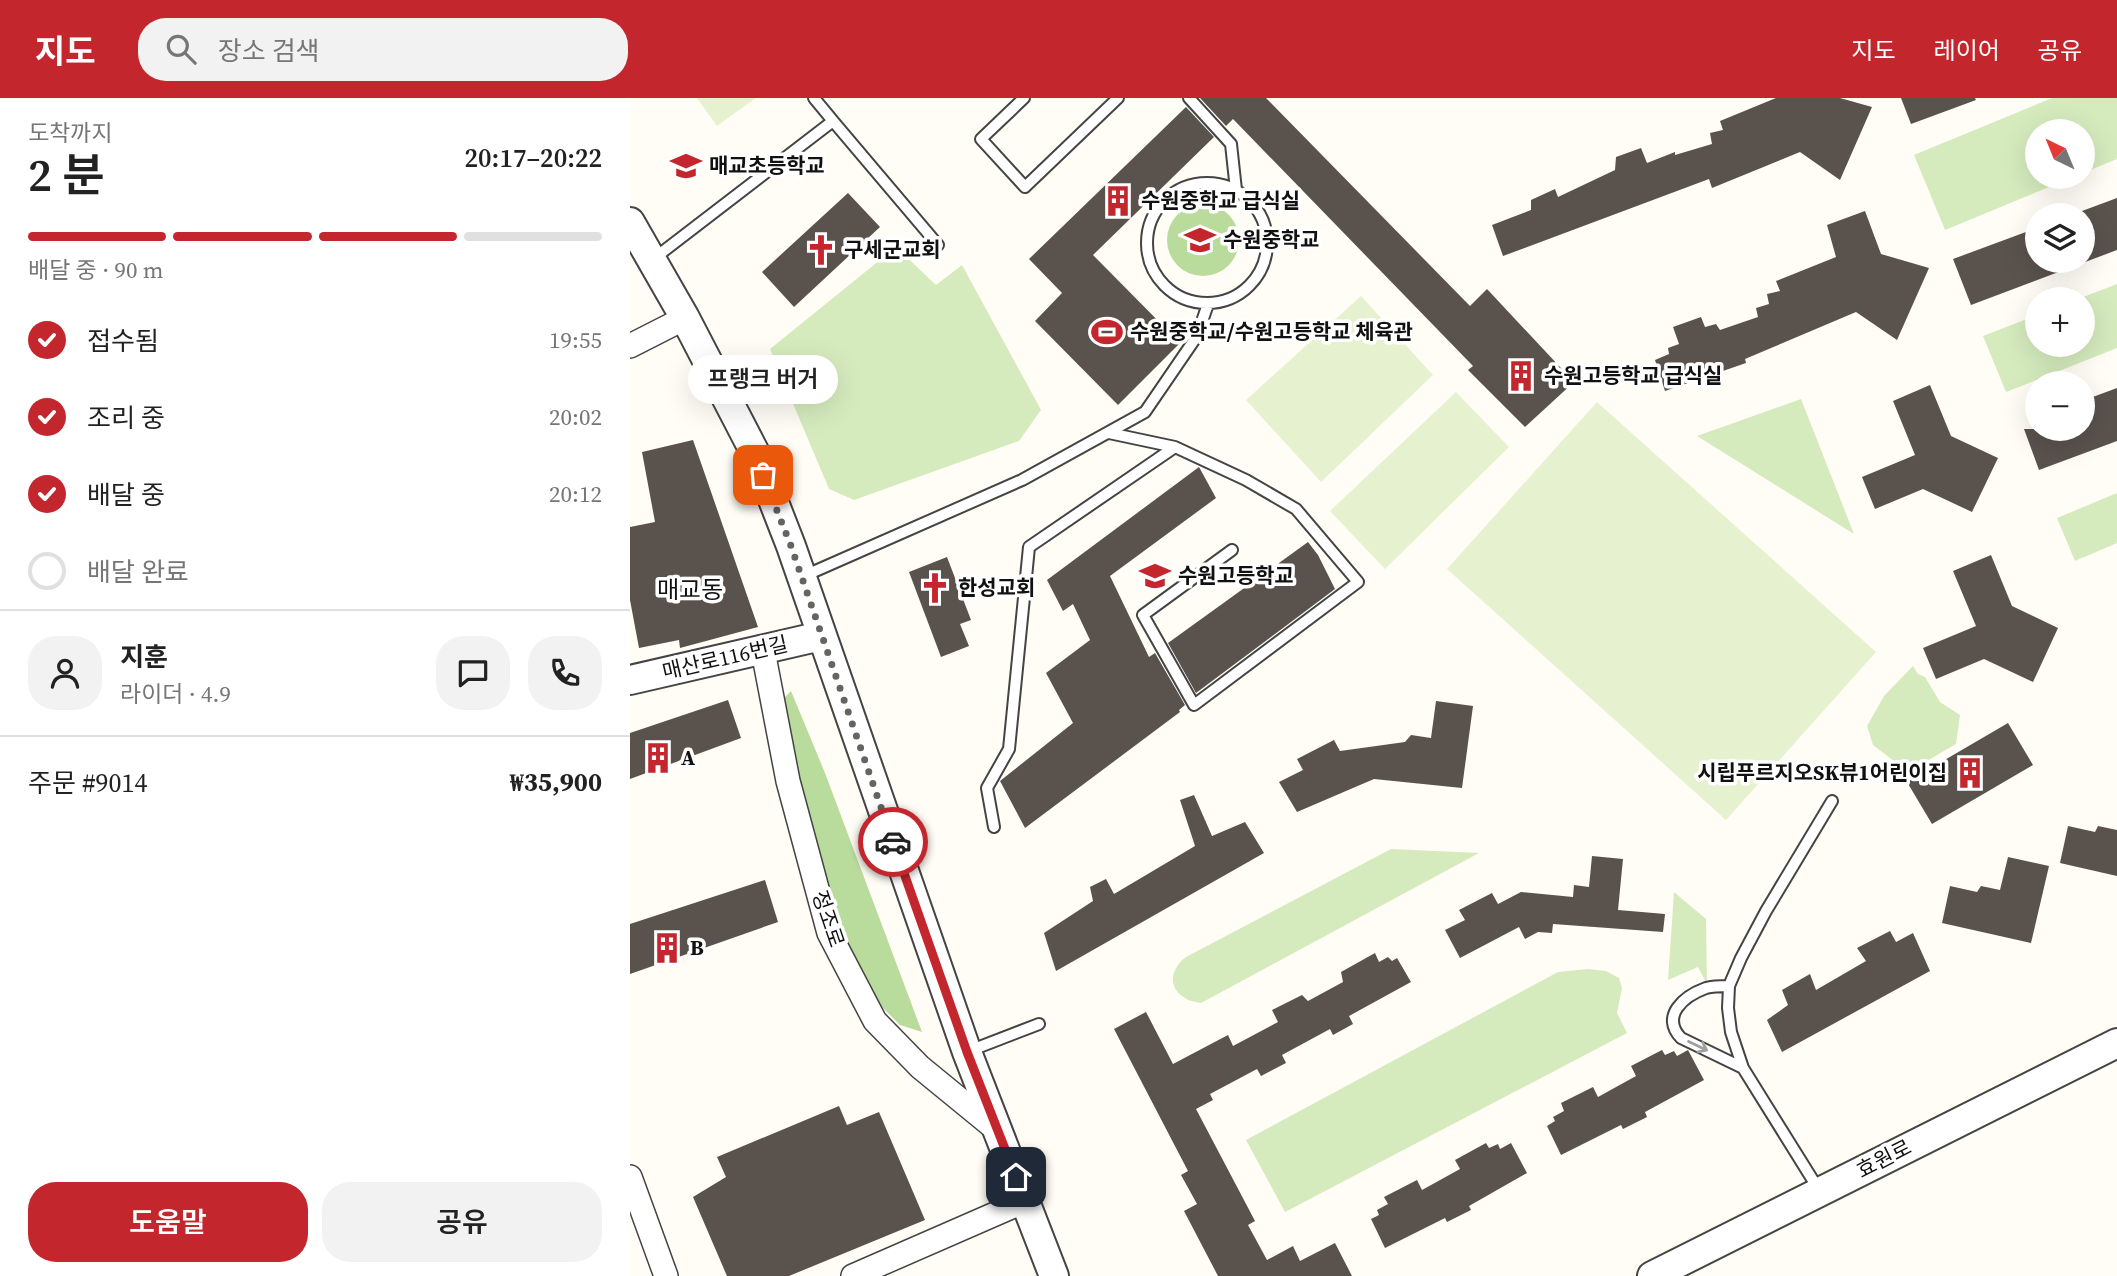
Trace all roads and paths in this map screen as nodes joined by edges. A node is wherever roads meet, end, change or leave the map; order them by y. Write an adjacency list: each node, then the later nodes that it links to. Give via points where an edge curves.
1 (814, 98): 5 (lane)
2 (1024, 98): 3 (lane, via 981,139 1025,187)
3 (1118, 98)
4 (1189, 98): 6 (lane, via 1231,144)
5 (833, 121): 8 (lane); 9 (lane)
6 (1237, 190): 10 (lane, via 1252,202 1262,219 1266,257 1246,290); 10 (lane, via 1208,183 1180,189 1152,217 1146,237 1147,258 1170,292)
7 (630, 222): 9 (street, 정조로)
8 (938, 245)
9 (652, 260): 11 (street, 정조로)
10 (1208, 304): 13 (lane, via 1197,336 1145,412)
11 (685, 317): 12 (street); 16 (street, 정조로, via 754,451)
12 (630, 346)
13 (1109, 433): 14 (lane); 16 (lane, via 1022,480)
14 (1175, 447): 15 (lane, via 1296,509 1358,582 1194,705 1143,615); 21 (lane, via 1029,547 1009,749 987,788)
15 (1232, 550)
16 (801, 578): 17 (street, 정조로)
17 (821, 636): 18 (street, 매산로116번길); 25 (street, 정조로)
18 (763, 651): 19 (street, 매산로116번길); 27 (street, 정조로, via 788,781 829,933 875,1021 920,1067)
19 (630, 680)
20 (1832, 801): 22 (lane, via 1766,911)
21 (994, 827)
22 (1729, 986): 26 (lane, via 1731,1032); 26 (lane, one-way to 26, via 1709,987 1691,995 1677,1005 1672,1023 1681,1038)
23 (1039, 1024): 25 (lane)
24 (2117, 1043): 29 (street, 효원로)
25 (967, 1052): 27 (street, 정조로)
26 (1743, 1068): 29 (lane)
27 (997, 1130): 30 (street, 정조로)
28 (630, 1177): 32 (street)
29 (1820, 1192): 31 (street, 효원로)
30 (1025, 1200): 33 (street); 34 (street, 정조로)
31 (1681, 1269): 35 (street, 효원로)
32 (666, 1276)
33 (853, 1276)
34 (1054, 1276)
35 (1652, 1276)

